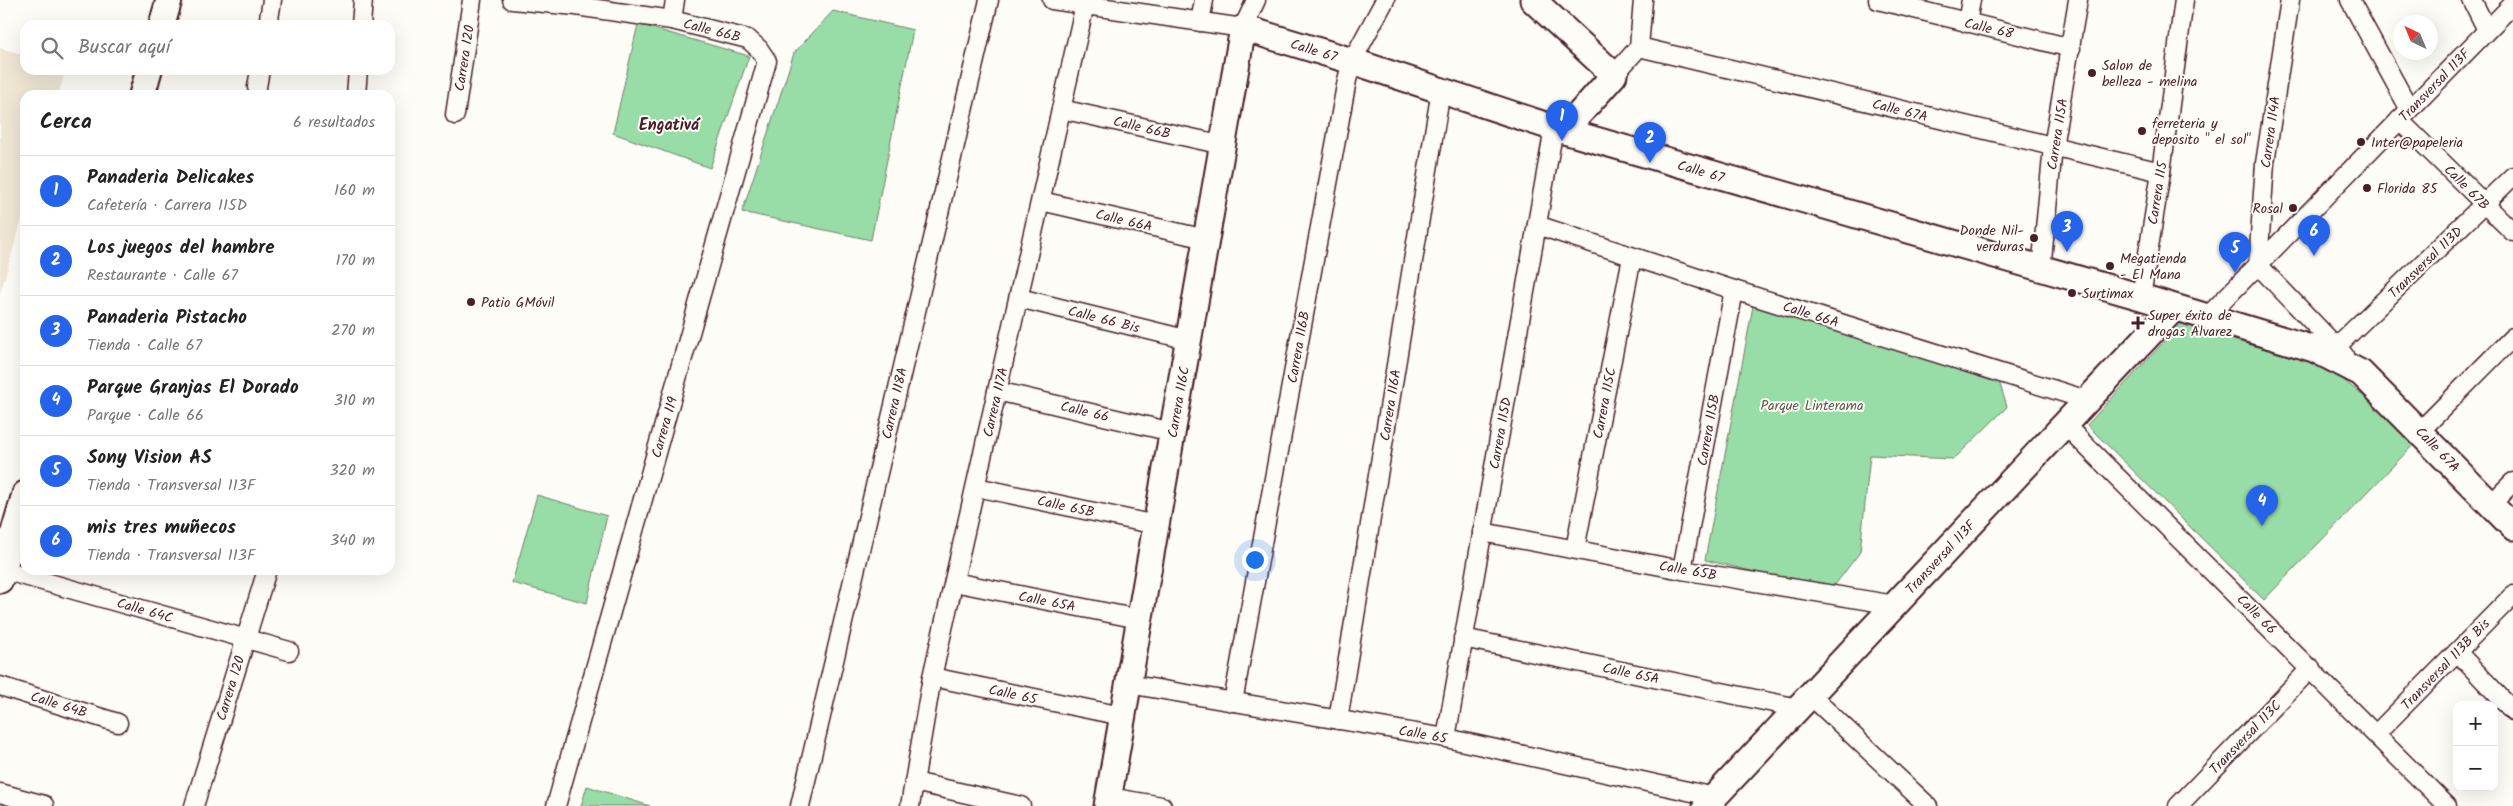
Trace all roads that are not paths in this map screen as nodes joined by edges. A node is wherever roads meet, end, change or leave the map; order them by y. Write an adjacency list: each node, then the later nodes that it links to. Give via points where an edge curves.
1 (169, 0): 24 (street)
2 (272, 0): 25 (street)
3 (363, 0): 26 (street)
4 (472, 0): 43 (street, Carrera 120)
5 (512, 0): 22 (street, Calle 66B)
6 (675, 0): 27 (street)
7 (989, 0): 110 (street, Carrera 118A)
8 (1052, 0): 21 (street, Calle 67)
9 (1204, 0): 28 (street)
10 (1256, 0): 30 (street, Carrera 116C)
11 (1385, 0): 35 (street, Carrera 116B)
12 (1533, 0): 38 (street)
13 (1643, 0): 32 (street)
14 (1878, 0): 29 (street, Calle 68)
15 (1971, 0): 29 (street)
16 (2078, 0): 34 (street, Carrera 115A)
17 (2184, 0): 48 (street, Carrera 115)
18 (2290, 0): 56 (street, Carrera 114A, via 2264,163)
19 (2350, 0): 44 (street, Calle 67B)
20 (2472, 0): 31 (street)
21 (1086, 2): 28 (street, Calle 67); 42 (street, Carrera 117A)
22 (576, 3): 27 (street, Calle 66B)
23 (2513, 4): 31 (street, Transversal 113F)
24 (163, 20)
25 (269, 20)
26 (361, 20)
27 (672, 20): 33 (street, Calle 66B, via 748,39)
28 (1200, 22): 30 (street, Calle 67)
29 (1967, 23): 34 (street, Calle 68)
30 (1243, 28): 35 (street, Calle 67); 46 (street, Carrera 116C)
31 (2487, 30): 44 (street, Transversal 113F)
32 (1639, 47): 38 (street); 47 (street, Calle 67A)
33 (759, 48): 109 (street, Carrera 119, via 766,61)
34 (2071, 48): 47 (street, Carrera 115A)
35 (1352, 61): 41 (street, Calle 67); 95 (street, Carrera 116B)
36 (148, 75): 39 (street)
37 (358, 75): 40 (street)
38 (1614, 75): 45 (street)
39 (143, 90)
40 (356, 90)
41 (1441, 90): 45 (street, Calle 67); 99 (street, Carrera 116A)
42 (1061, 109): 46 (street, Calle 66B); 50 (street, Carrera 117A)
43 (455, 115)
44 (2404, 115): 51 (street, Calle 67B); 56 (street, Transversal 113F)
45 (1559, 129): 52 (street, Carrera 115D); 57 (street, Calle 67)
46 (1223, 145): 54 (street, Carrera 116C)
47 (2053, 147): 48 (street, Calle 67A); 57 (street, Carrera 115A)
48 (2161, 172): 59 (street, Carrera 115)
49 (2513, 176): 51 (street, Transversal 113D)
50 (1041, 201): 54 (street, Calle 66A); 60 (street, Carrera 117A)
51 (2485, 205): 53 (street, Calle 67B); 65 (street, Transversal 113D)
52 (1536, 225): 55 (street, Calle 66A); 78 (street, Carrera 115D)
53 (2513, 232)
54 (1206, 239): 64 (street, Carrera 116C)
55 (1632, 257): 58 (street, Calle 66A); 79 (street, Carrera 115C)
56 (2258, 265): 62 (street, Transversal 113F); 65 (street, Calle 67A)
57 (2041, 270): 59 (street, Calle 67)
58 (1734, 290): 68 (street, Calle 66A); 80 (street, Carrera 115B)
59 (2141, 297): 61 (street, Calle 67)
60 (1019, 298): 64 (street, Calle 66 Bis); 67 (street, Carrera 117A)
61 (2174, 308): 62 (street, Calle 67A); 68 (street, Transversal 113F)
62 (2207, 317): 66 (street, Calle 67A, via 2314,349)
63 (2513, 337): 70 (street)
64 (1189, 340): 71 (street, Carrera 116C)
65 (2336, 347): 66 (street, Calle 67A)
66 (2361, 373): 70 (street, Calle 67A)
67 (997, 391): 71 (street, Calle 66); 73 (street, Carrera 117A)
68 (2087, 400): 69 (street, Transversal 113F)
69 (2064, 424): 85 (street, Transversal 113F); 91 (street, Calle 66)
70 (2420, 431): 74 (street, Calle 67A)
71 (1172, 432): 76 (street, Carrera 116C)
72 (2513, 482): 74 (street)
73 (976, 487): 76 (street, Calle 65B); 83 (street, Carrera 117A)
74 (2491, 504): 77 (street, Calle 67A)
75 (20, 510): 81 (street)
76 (1156, 525): 86 (street, Carrera 116C)
77 (2513, 527)
78 (1482, 532): 79 (street, Calle 65B); 88 (street, Carrera 115D)
79 (1575, 549): 80 (street, Calle 65B)
80 (1682, 570): 85 (street, Calle 65B)
81 (1, 573): 87 (street, Calle 64C)
82 (265, 575): 87 (street, Carrera 120)
83 (954, 582): 86 (street, Calle 65A); 92 (street, Carrera 117A)
84 (2513, 594): 90 (street, Transversal 113B Bis)
85 (1895, 605): 96 (street, Transversal 113F)
86 (1139, 619): 93 (street, Carrera 116C)
87 (246, 638): 89 (street, Calle 64C); 108 (street, Carrera 120)
88 (1463, 638): 96 (street, Calle 65A); 102 (street, Carrera 115D)
89 (290, 651)
90 (2457, 652): 97 (street); 101 (street, Transversal 113B Bis)
91 (2311, 668): 101 (street, Calle 66); 115 (street, Transversal 113C)
92 (932, 677): 98 (street, Calle 65); 103 (street, Carrera 117A)
93 (1128, 684): 95 (street, Calle 65); 98 (street, Carrera 116C)
94 (0, 686): 100 (street, Calle 64B)
95 (1233, 702): 99 (street, Calle 65)
96 (1804, 702): 106 (street, Transversal 113F); 114 (street)
97 (2513, 711)
98 (1122, 716): 105 (street, Carrera 116C)
99 (1338, 720): 102 (street, Calle 65)
100 (118, 722)
101 (2376, 734): 116 (street, Calle 66)
102 (1446, 738): 106 (street, Calle 65)
103 (914, 782): 111 (street, Carrera 117A); 112 (street)
104 (0, 793): 107 (street)
105 (1107, 801): 113 (street)
106 (1710, 802)
107 (44, 805)
108 (194, 806)
109 (556, 806)
110 (800, 806)
111 (910, 806)
112 (1021, 806)
113 (1162, 806)
114 (1928, 806)
115 (2178, 806)
116 (2447, 806)

